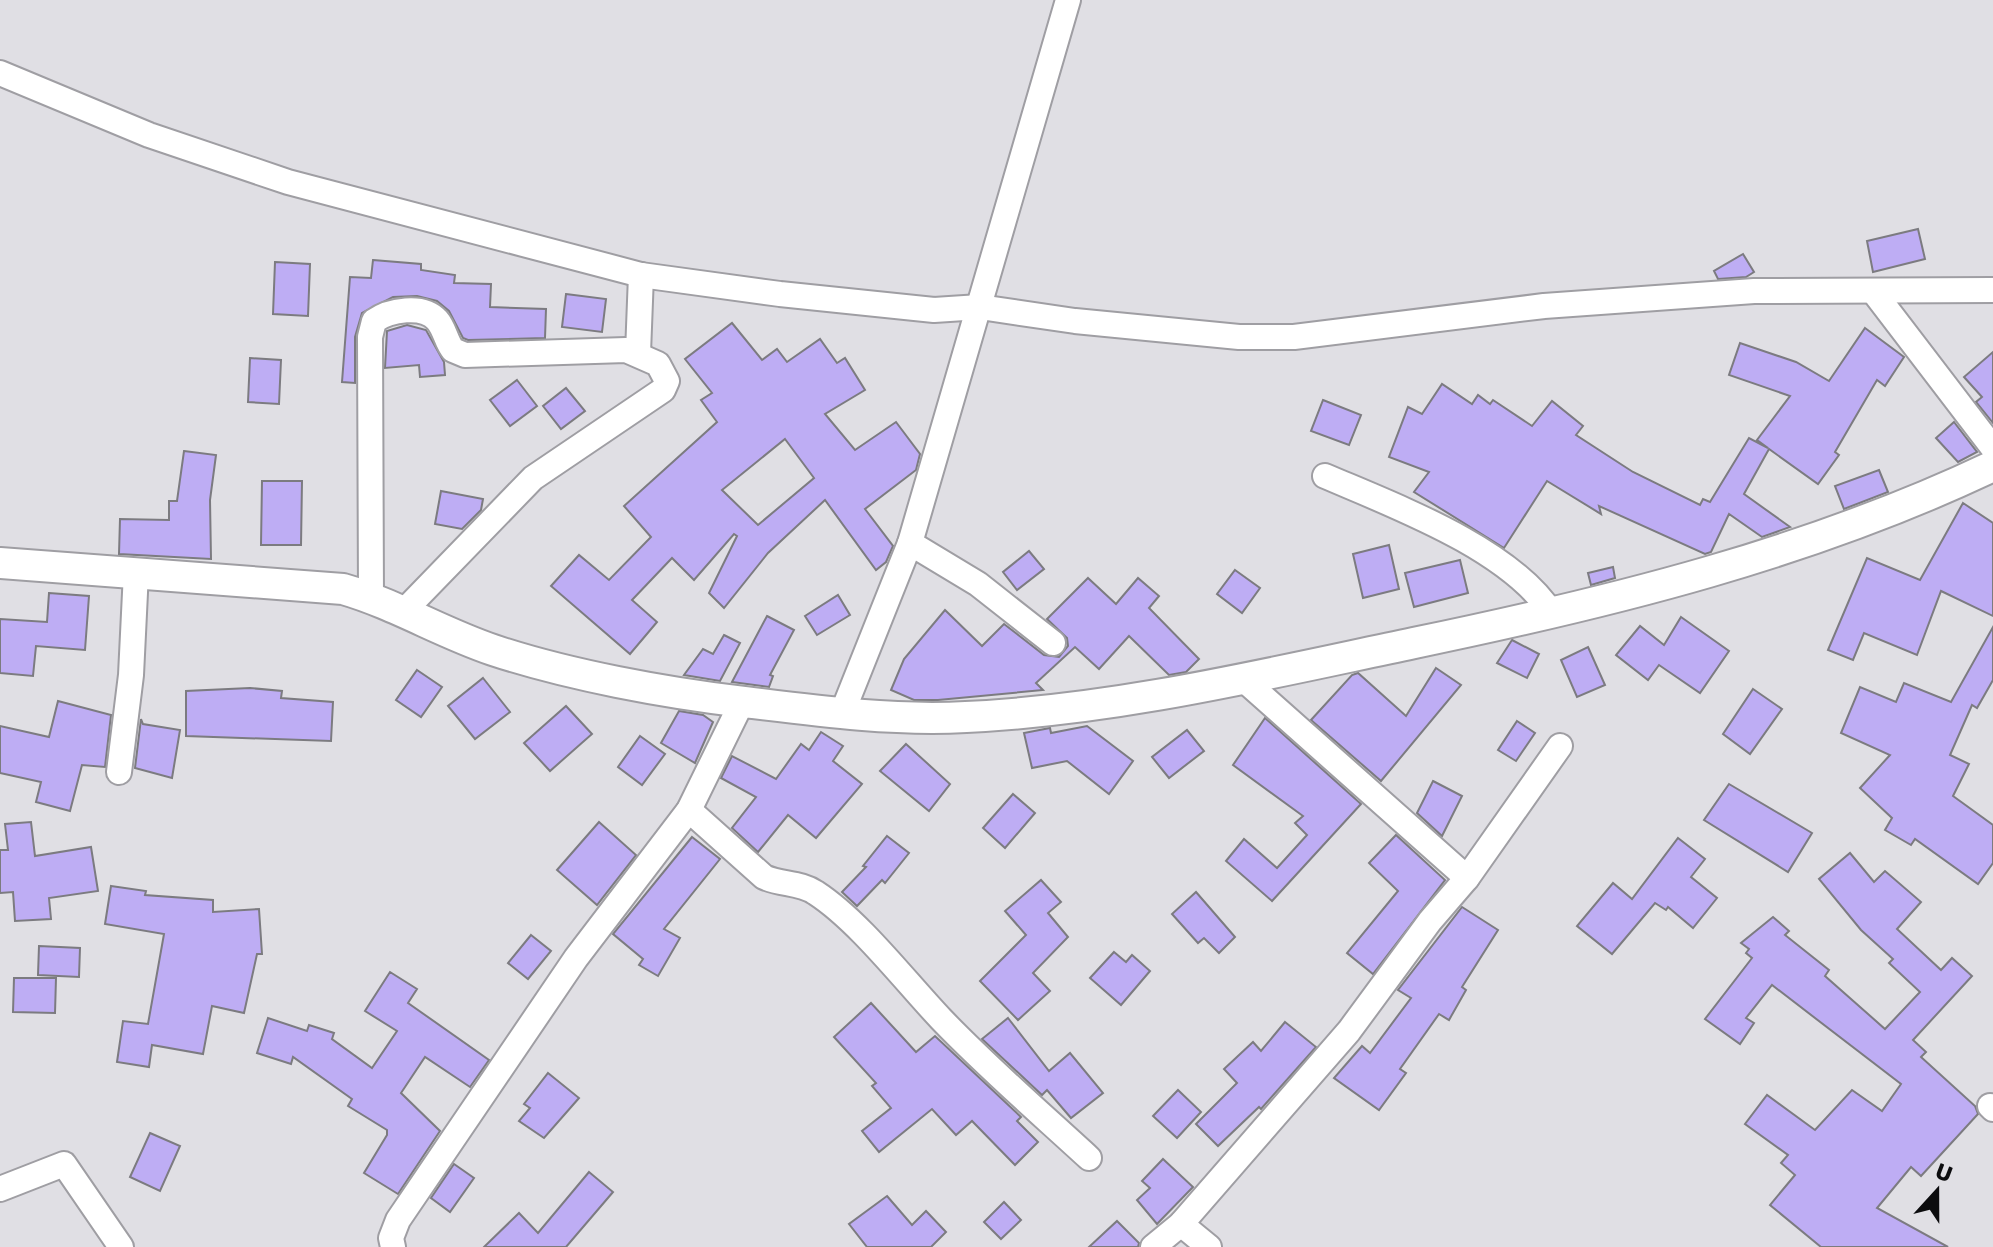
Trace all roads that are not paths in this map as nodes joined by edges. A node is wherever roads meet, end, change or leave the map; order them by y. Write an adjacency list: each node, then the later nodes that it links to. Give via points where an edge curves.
1 (1068, 0): 6 (street)
2 (0, 73): 3 (street, via 149,135 288,182)
3 (641, 275): 6 (street, via 934,310); 7 (street)
4 (1993, 290): 5 (street)
5 (1873, 291): 6 (street, via 1754,291 1544,306 1294,337 1239,337); 8 (street)
6 (980, 307): 11 (street)
7 (638, 353): 14 (street, via 465,355 453,350 438,321 427,315 402,310 374,321); 15 (street, via 663,370 665,388 533,478)
8 (1993, 448)
9 (1993, 466): 16 (street, via 1919,501 1773,554)
10 (1325, 476): 16 (street, via 1424,518 1516,574)
11 (910, 543): 17 (street, via 978,584); 20 (street)
12 (0, 563): 13 (street)
13 (136, 572): 14 (street, via 315,585); 22 (street)
14 (371, 597): 15 (street)
15 (404, 611): 19 (street, via 499,652)
16 (1552, 614): 18 (street)
17 (1053, 643)
18 (1243, 679): 20 (street, via 1064,708 966,717); 24 (street)
19 (742, 702): 20 (street); 23 (street)
20 (843, 711)
21 (1560, 746): 24 (street)
22 (119, 772)
23 (689, 810): 25 (street, via 764,877 814,892 841,913 975,1054); 29 (street, via 576,958 415,1195 393,1231)
24 (1467, 878): 27 (street, via 1349,1031)
25 (1089, 1158)
26 (0, 1189): 28 (street, via 64,1164)
27 (1181, 1224): 30 (street); 31 (street)
28 (121, 1247)
29 (393, 1247)
30 (1153, 1247)
31 (1209, 1247)

